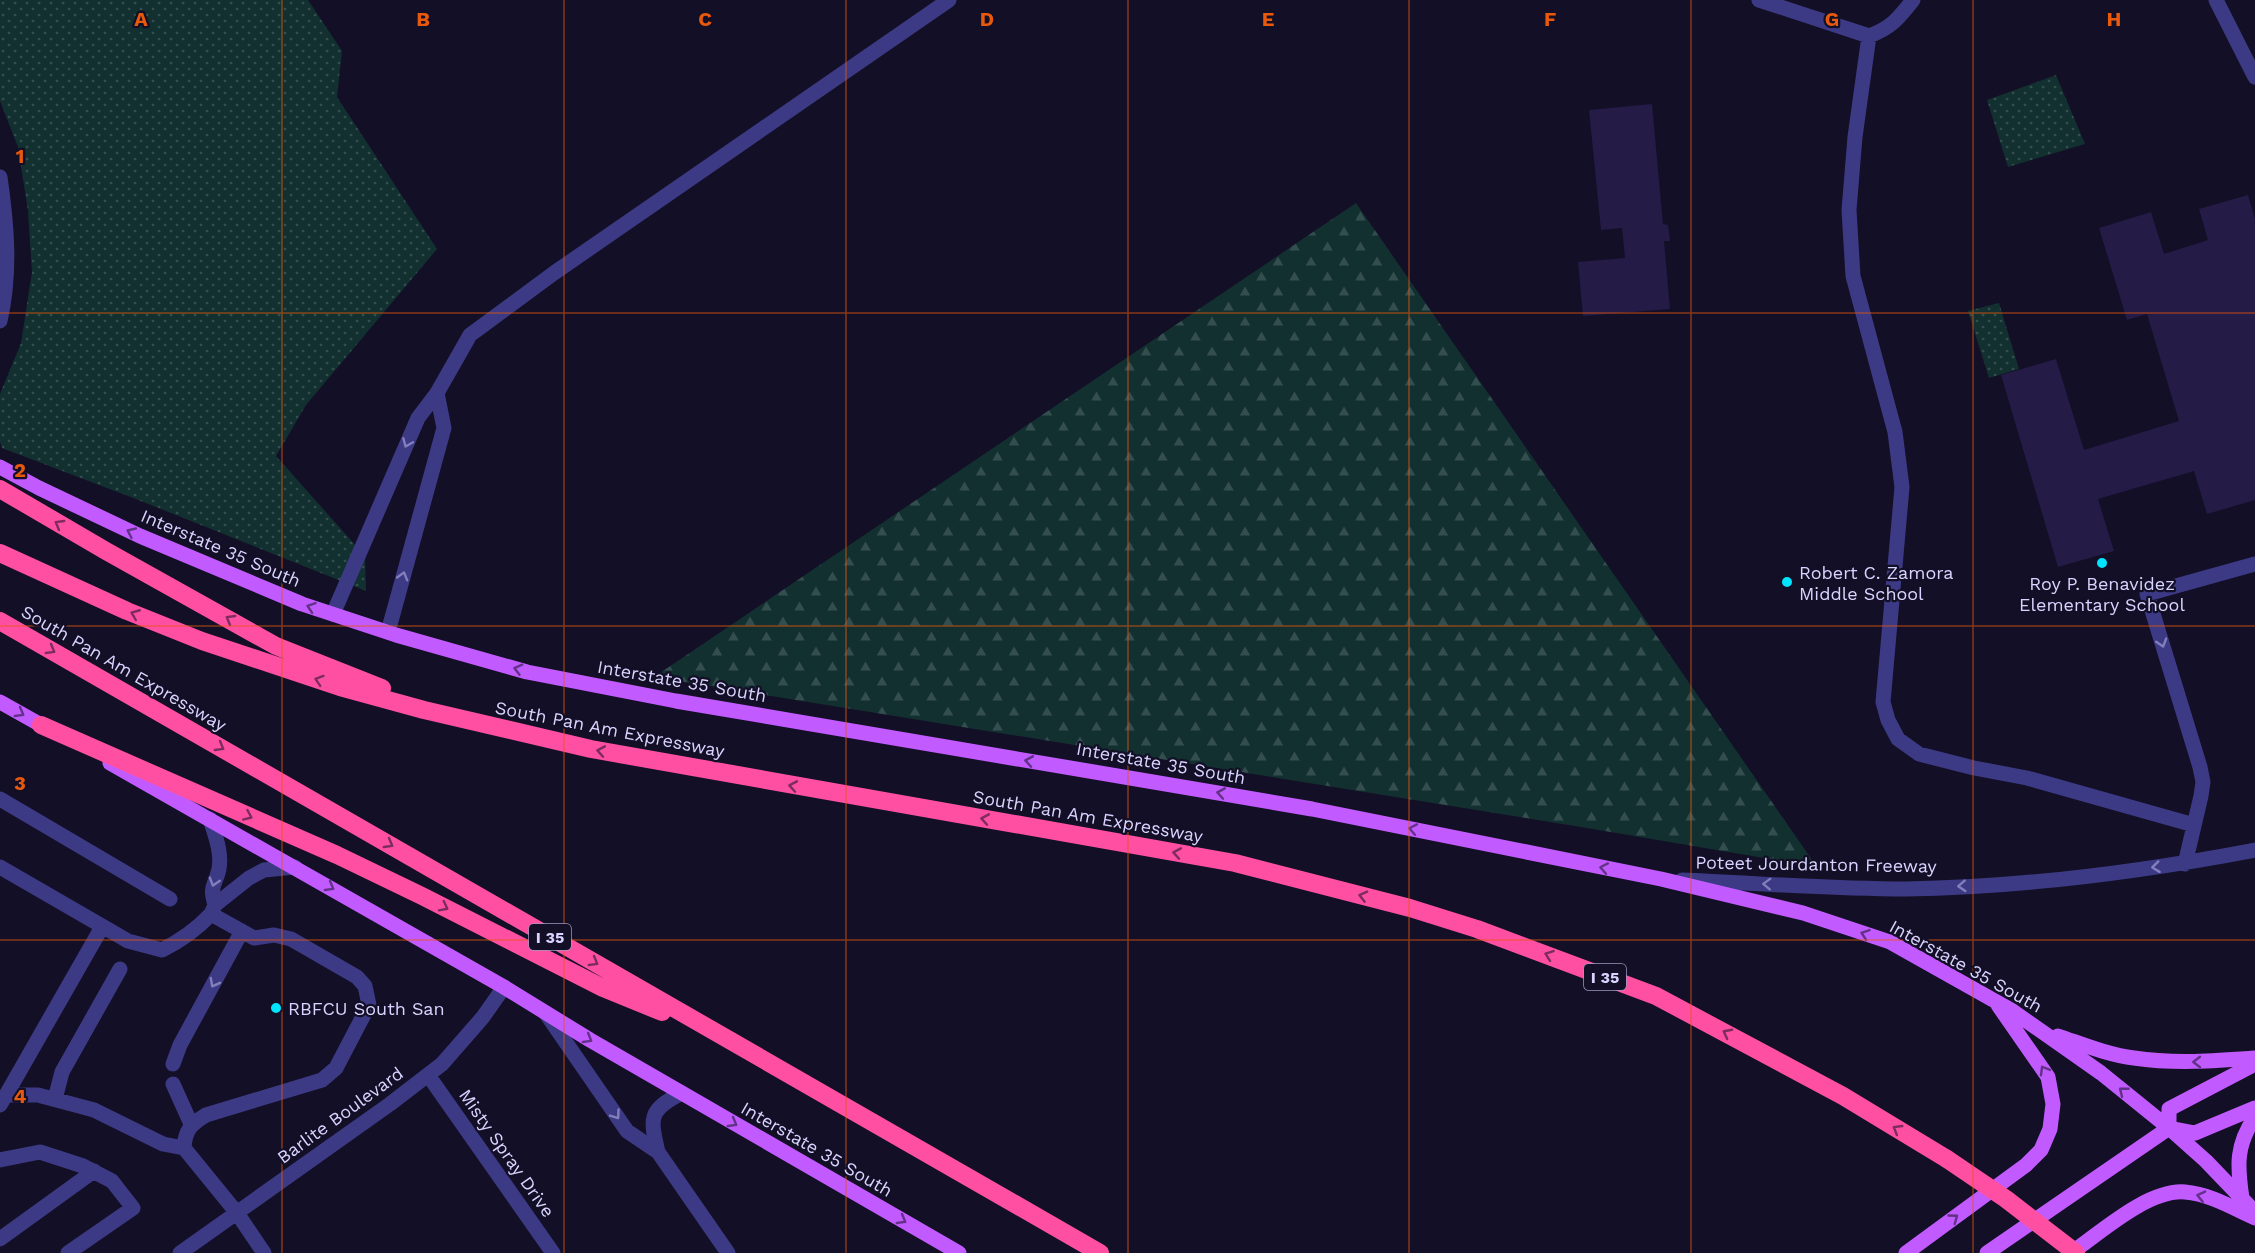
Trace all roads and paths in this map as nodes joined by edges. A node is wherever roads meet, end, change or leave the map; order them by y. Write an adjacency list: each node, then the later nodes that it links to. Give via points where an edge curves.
1 (948, 0): 11 (street, via 470,335)
2 (1759, 0): 5 (street)
3 (1913, 0): 5 (street, via 1899,19)
4 (2216, 0): 6 (street)
5 (1869, 36): 24 (street, via 1849,210 1853,276 1895,432 1902,487 1883,702 1888,720 1898,739 1919,754 2027,778)
6 (2239, 46): 7 (street); 8 (street)
7 (2255, 55)
8 (2255, 77)
9 (0, 177): 10 (street, via 8,263)
10 (0, 321)
11 (437, 393): 16 (street, one-way to 16, via 418,418); 18 (street, one-way to 11, via 444,428)
12 (0, 467): 16 (main road, Interstate 35 South, one-way to 12, via 141,536)
13 (0, 489): 20 (highway, one-way to 13, via 276,646)
14 (0, 553): 20 (highway, South Pan Am Expressway / I 35, one-way to 14, via 340,687 202,641)
15 (2255, 564): 24 (street, one-way to 24, via 2147,594 2200,767 2203,782)
16 (333, 614): 18 (main road, Interstate 35 South)
17 (0, 621): 39 (highway, South Pan Am Expressway / I 35, one-way to 39)
18 (388, 632): 29 (main road, Interstate 35 South, one-way to 18, via 1312,809 586,684 526,672)
19 (0, 702): 21 (main road, Interstate 35 South, one-way to 21)
20 (456, 718): 71 (highway, South Pan Am Expressway / I 35, one-way to 20, bridge, via 2006,1199 1843,1096 1656,996 1477,929 1235,863 591,749)
21 (40, 725): 23 (main road, Interstate 35 South); 39 (highway, one-way to 39, via 337,855 603,988)
22 (0, 799): 30 (street)
23 (210, 819): 28 (main road, Interstate 35 South); 31 (street, one-way to 31, via 219,846 219,869 211,890)
24 (2194, 825): 26 (street)
25 (2255, 850): 26 (street, Poteet Jourdanton Freeway)
26 (2185, 864): 29 (street, Poteet Jourdanton Freeway, one-way to 29, via 2053,880 1905,889)
27 (0, 867): 32 (street)
28 (295, 867): 31 (street, via 264,870); 35 (main road, Interstate 35 South, one-way to 35)
29 (1661, 879): 36 (main road, Interstate 35 South, one-way to 29, via 1890,942 1803,913)
30 (171, 898)
31 (213, 910): 32 (street, via 197,930 162,950 128,941); 33 (street)
32 (102, 927): 47 (street)
33 (242, 931): 41 (street, one-way to 41); 50 (street, via 254,938 274,935 291,939 357,977 365,986 369,1005 336,1068 322,1080 206,1115)
34 (120, 969): 46 (street, via 62,1072)
35 (504, 987): 37 (main road, Interstate 35 South); 43 (street, Barlite Boulevard, via 458,1048)
36 (1995, 1000): 38 (main road, Interstate 35 South); 68 (main road, one-way to 36, via 2026,1165 2041,1150 2050,1129 2053,1104 2048,1077)
37 (547, 1015): 45 (main road, Interstate 35 South, one-way to 45); 53 (street, one-way to 53, via 627,1131)
38 (2045, 1032): 40 (main road, one-way to 38, via 2210,1062 2131,1058); 51 (main road, Interstate 35 South, one-way to 38)
39 (724, 1037): 67 (highway, South Pan Am Expressway / I 35)
40 (2255, 1058)
41 (173, 1064)
42 (2255, 1064): 51 (main road, via 2169,1110)
43 (428, 1075): 58 (street, Barlite Boulevard); 64 (street, Misty Spray Drive)
44 (173, 1084): 50 (street)
45 (682, 1094): 53 (street, via 656,1110 652,1125); 66 (main road, Interstate 35 South, one-way to 66)
46 (55, 1099): 47 (street, via 38,1095); 52 (street, via 94,1110 163,1144)
47 (3, 1100)
48 (2255, 1108): 51 (main road, via 2195,1133)
49 (2255, 1117): 56 (main road, via 2239,1151)
50 (191, 1124): 52 (street)
51 (2169, 1128): 56 (main road, Interstate 35 South); 69 (main road)
52 (184, 1148): 58 (street)
53 (658, 1152): 65 (street)
54 (0, 1160): 55 (street, via 40,1152)
55 (94, 1171): 60 (street); 61 (street, via 112,1181 133,1208)
56 (2242, 1198): 57 (main road, Interstate 35 South)
57 (2255, 1212)
58 (237, 1213): 62 (street, Barlite Boulevard); 63 (street)
59 (2255, 1218): 70 (main road, one-way to 70, via 2216,1200 2183,1192 2154,1197)
60 (0, 1239)
61 (69, 1253)
62 (180, 1253)
63 (264, 1253)
64 (553, 1253)
65 (728, 1253)
66 (959, 1253)
67 (1100, 1253)
68 (1906, 1253)
69 (1987, 1253)
70 (2071, 1253)
71 (2076, 1253)

